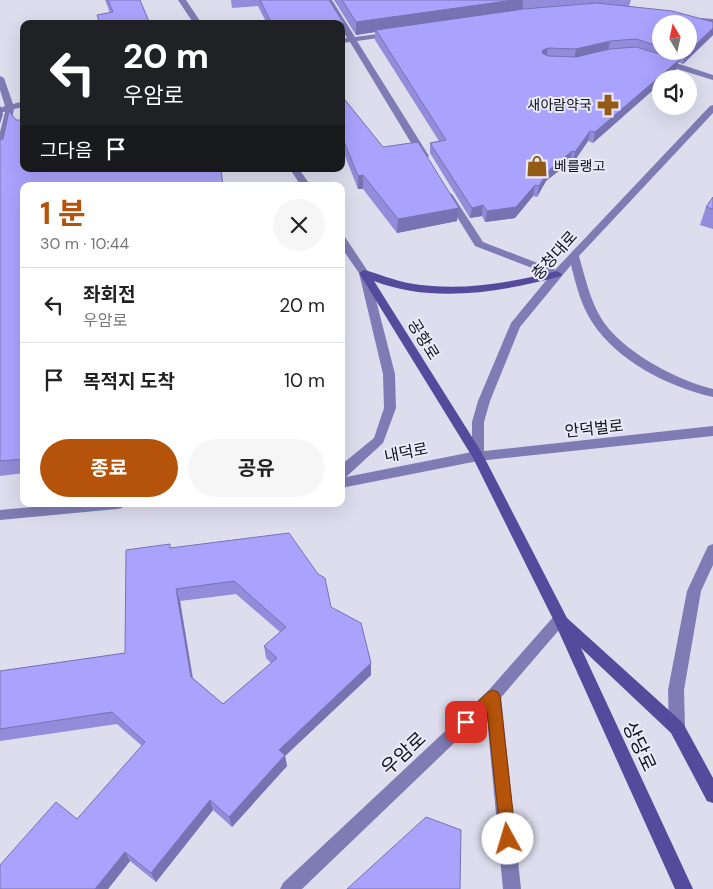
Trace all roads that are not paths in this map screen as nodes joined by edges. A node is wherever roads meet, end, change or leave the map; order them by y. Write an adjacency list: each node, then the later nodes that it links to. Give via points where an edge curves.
1 (182, 0): 4 (street)
2 (328, 0): 5 (street)
3 (698, 19): 6 (street)
4 (195, 20)
5 (340, 20)
6 (713, 21)
7 (345, 28): 9 (street)
8 (399, 33): 9 (street)
9 (352, 39): 10 (street); 19 (street)
10 (345, 40)
11 (651, 58): 13 (street)
12 (0, 78): 15 (street)
13 (713, 78)
14 (20, 105): 15 (street)
15 (10, 107): 17 (street); 18 (street)
16 (713, 108): 22 (street, 충청대로)
17 (0, 111)
18 (0, 152)
19 (428, 162)
20 (444, 187): 24 (street, via 479,244)
21 (345, 245): 23 (street, 공항로)
22 (574, 256): 24 (street, 충청대로); 25 (street, via 585,296 601,327 654,370)
23 (364, 273): 24 (main road, via 383,282 430,290 514,283); 27 (main road, 공항로); 28 (street, via 389,374 390,408 379,440)
24 (557, 274): 27 (street, 충청대로, via 516,326 504,348 478,422)
25 (713, 393)
26 (713, 431): 27 (street, 안덕벌로)
27 (478, 456): 29 (street, 내덕로); 33 (main road, 상당로)
28 (345, 470)
29 (345, 482)
30 (82, 507): 31 (street)
31 (0, 514)
32 (713, 550): 35 (street, via 694,591 676,690)
33 (560, 619): 34 (street, 우암로); 35 (main road, 상당로); 39 (main road, 상당로)
34 (493, 696): 37 (street, 우암로); 38 (street)
35 (677, 728): 36 (main road, 상당로)
36 (713, 795)
37 (289, 889)
38 (512, 889)
39 (684, 889)

